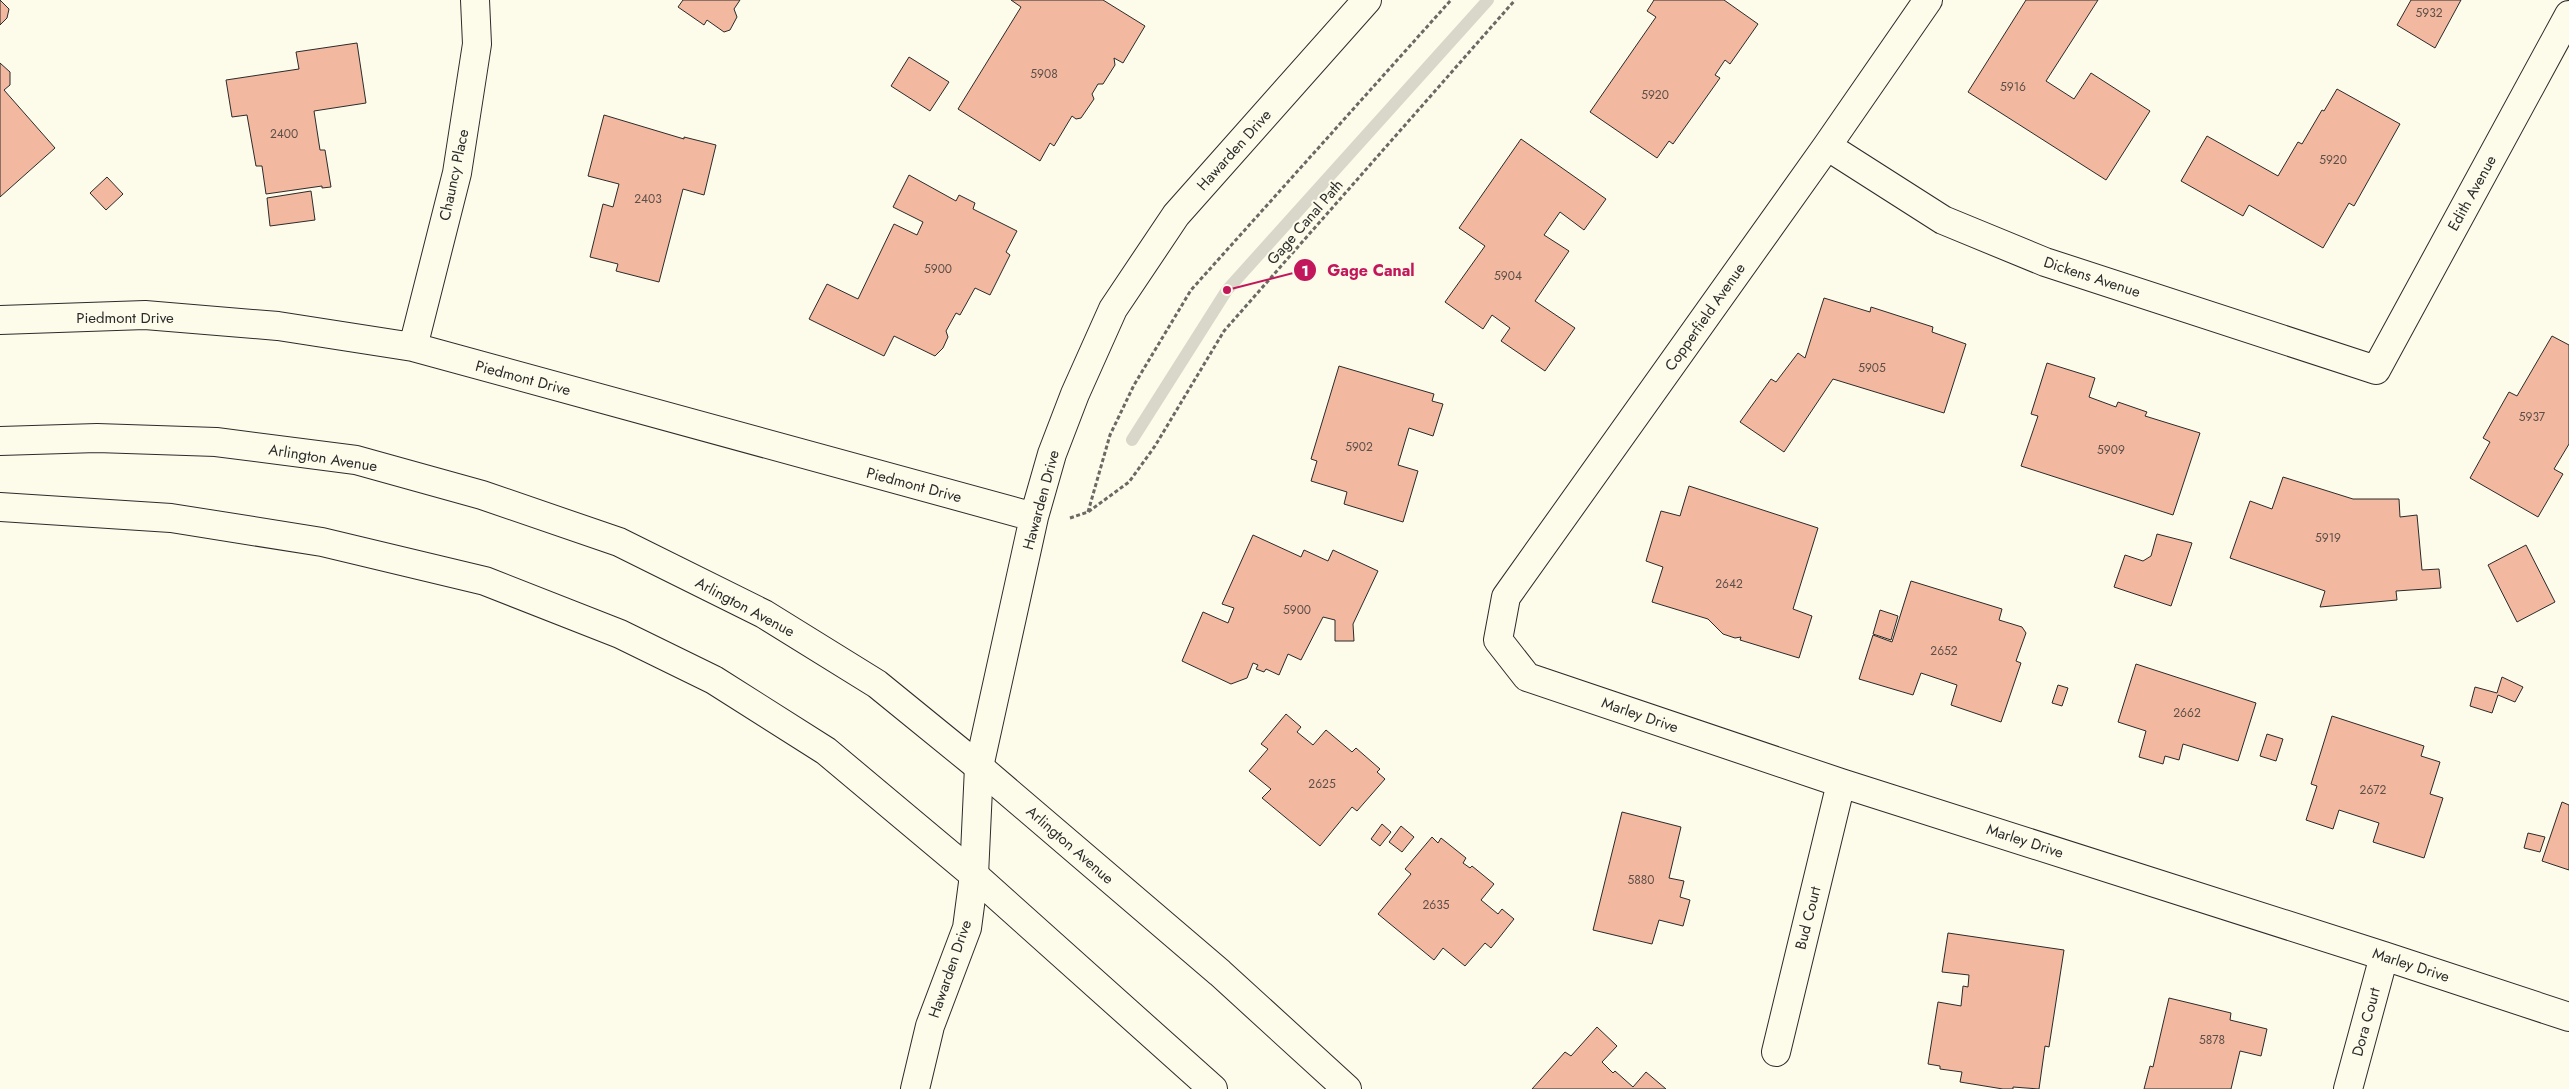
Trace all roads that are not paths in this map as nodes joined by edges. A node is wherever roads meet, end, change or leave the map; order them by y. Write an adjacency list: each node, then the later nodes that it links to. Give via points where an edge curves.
1 (475, 0): 7 (street, Chauncy Place, via 477,44 457,173)
2 (1367, 0): 11 (street, Hawarden Drive, via 1176,215 1113,309 1052,454)
3 (1928, 0): 5 (street, Copperfield Avenue)
4 (2569, 15): 8 (street, Edith Avenue)
5 (1827, 146): 8 (street, Dickens Avenue, via 1943,220 2045,262); 12 (street, Copperfield Avenue, via 1506,597)
6 (0, 320): 7 (street, Piedmont Drive, via 145,315 278,326)
7 (413, 348): 11 (street, Piedmont Drive)
8 (2376, 370)
9 (0, 441): 13 (street, Arlington Avenue, via 97,438 216,442 356,460 482,495 619,542 764,614 877,684)
10 (0, 507): 15 (street, via 171,518 322,542 485,581 620,634 714,680 826,751)
11 (1034, 518): 13 (street, Hawarden Drive)
12 (1498, 640): 14 (street, Marley Drive, via 1527,677)
13 (979, 766): 15 (street, Hawarden Drive); 21 (street, Arlington Avenue, via 1220,973)
14 (1841, 783): 16 (street, Marley Drive); 18 (street, Bud Court)
15 (974, 875): 19 (street, Hawarden Drive, via 967,928 930,1026); 20 (street)
16 (2384, 956): 17 (street, Marley Drive); 22 (street, Dora Court)
17 (2569, 1017)
18 (1776, 1052)
19 (915, 1089)
20 (1213, 1089)
21 (1347, 1089)
22 (2348, 1089)

